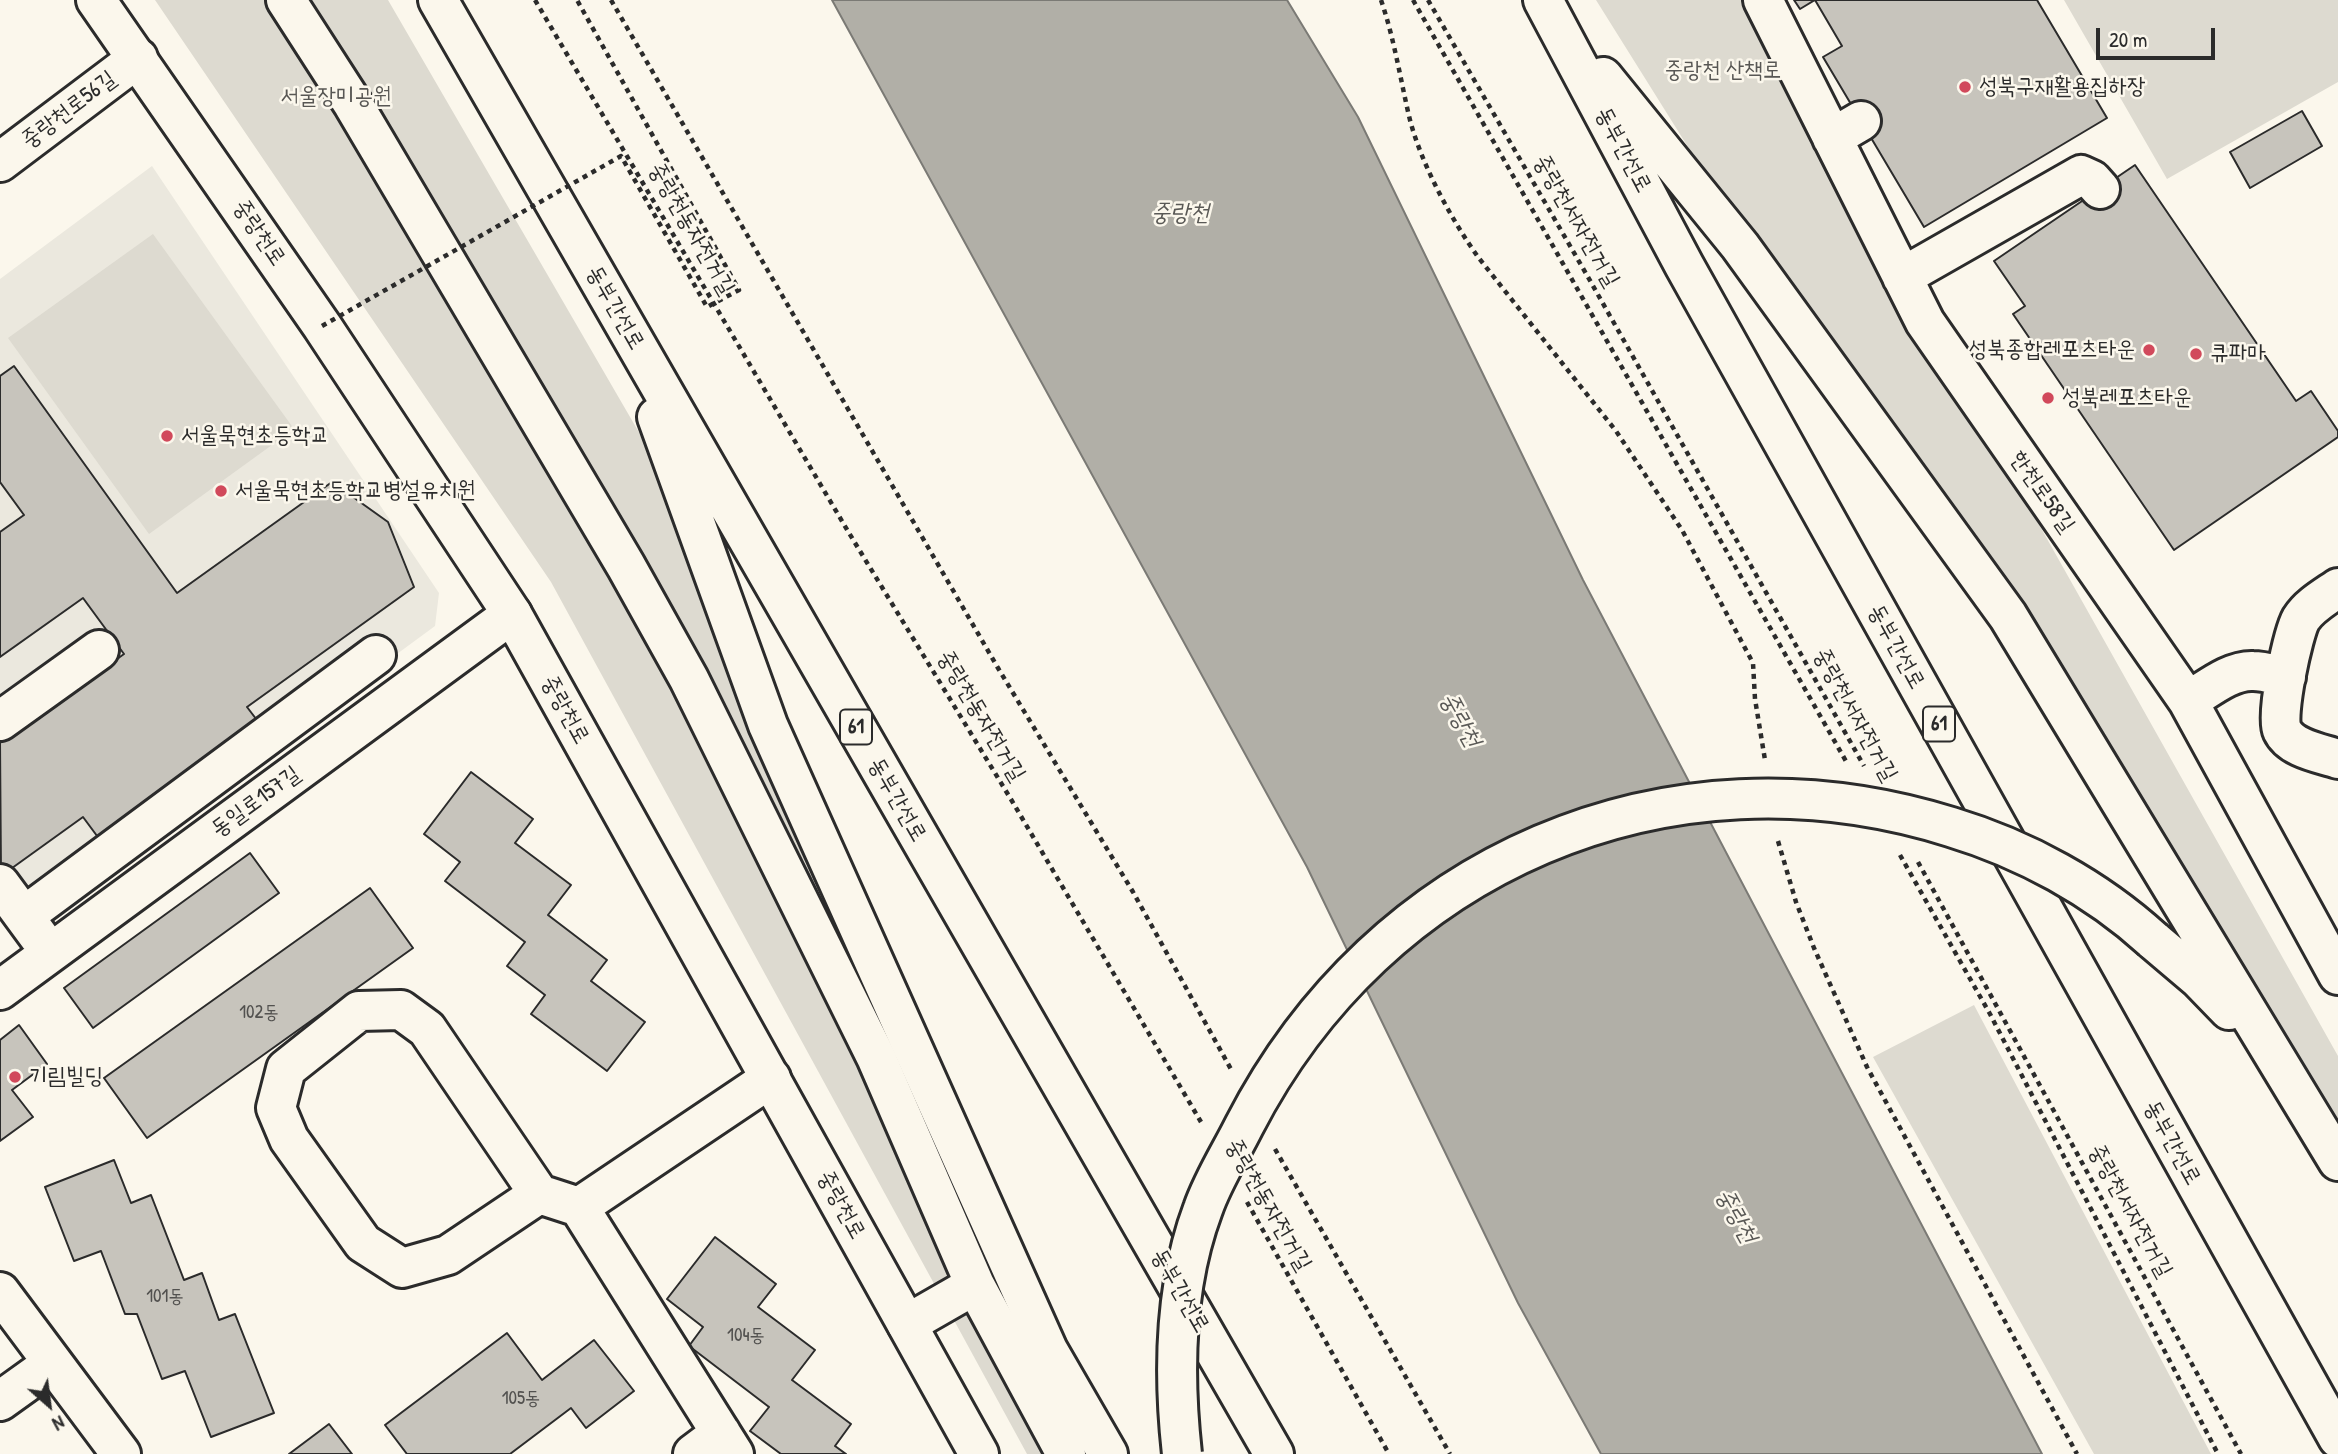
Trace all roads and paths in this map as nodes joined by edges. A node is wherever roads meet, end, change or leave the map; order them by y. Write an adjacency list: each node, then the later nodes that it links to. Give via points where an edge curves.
1 (96, 0): 12 (main road, 중랑천로)
2 (286, 0): 15 (main road)
3 (438, 0): 17 (main road, 동부간선로 / 61)
4 (535, 0): 41 (path, 중랑천동자전거길)
5 (577, 0): 15 (path, bridge, via 739,290 707,307 621,156)
6 (611, 0): 39 (path, via 1133,892)
7 (1381, 0): 27 (path, via 1414,133 1443,201 1478,257 1616,431 1682,530 1753,663)
8 (1413, 0): 29 (path)
9 (1427, 0): 28 (path, 중랑천서자전거길)
10 (1763, 0): 16 (main road, 한천로58길, via 1847,130)
11 (1545, 4): 40 (main road, via 1740,246 2008,616); 52 (main road, 동부간선로 / 61, via 1691,277)
12 (138, 58): 13 (main road, 중랑천로56길); 18 (main road, 중랑천로)
13 (0, 162)
14 (2100, 189): 16 (main road, via 2088,176 2072,179)
15 (442, 257): 18 (path, bridge); 47 (main road, via 689,679 876,1057)
16 (1902, 277): 24 (main road, 한천로58길, via 1925,322)
17 (623, 323): 57 (main road, via 768,725 1048,1350); 59 (main road, 동부간선로 / 61)
18 (322, 326): 20 (main road, 중랑천로)
19 (2338, 588): 23 (main road, via 2302,618)
20 (512, 614): 35 (main road, 동일로157길); 38 (main road, 중랑천로)
21 (99, 650): 25 (main road)
22 (376, 655): 34 (main road)
23 (2287, 677): 24 (main road, via 2243,671); 26 (main road, via 2279,715 2282,730 2305,749)
24 (2188, 701): 36 (main road, 한천로58길)
25 (0, 721)
26 (2338, 759)
27 (1766, 764)
28 (1866, 770)
29 (1852, 772)
30 (1776, 828): 62 (path, via 1796,902 1867,1066)
31 (1894, 845): 63 (path, via 1990,1014)
32 (1912, 852): 64 (path, 중랑천서자전거길)
33 (0, 884): 34 (main road)
34 (24, 916): 35 (main road)
35 (51, 953): 37 (main road, 동일로157길)
36 (2338, 975)
37 (0, 990)
38 (771, 1078): 46 (main road); 49 (main road, 중랑천로)
39 (1238, 1083)
40 (2298, 1096): 43 (main road); 58 (main road, bridge, via 2219,998 2154,940 2111,904 2019,853 1937,822 1839,802 1746,799 1669,807 1594,825 1506,861 1424,912 1370,956 1315,1015 1280,1063 1227,1155 1203,1209 1187,1267 1178,1333)
41 (1202, 1124)
42 (1271, 1143): 61 (path)
43 (2338, 1161)
44 (539, 1194): 44 (main road, via 448,1255 402,1268 363,1243 289,1139 276,1108 286,1069 359,1011 401,1010 427,1029); 46 (main road)
45 (1244, 1196): 60 (path, 중랑천동자전거길)
46 (579, 1207): 53 (main road)
47 (975, 1285): 49 (main road); 56 (main road)
48 (0, 1292): 50 (main road)
49 (907, 1324): 55 (main road, 중랑천로)
50 (53, 1363): 51 (main road); 54 (main road)
51 (0, 1401)
52 (2338, 1438)
53 (716, 1447)
54 (121, 1454)
55 (979, 1454)
56 (1066, 1454)
57 (1108, 1454)
58 (1182, 1454)
59 (1274, 1454)
60 (1388, 1454)
61 (1450, 1454)
62 (2077, 1454)
63 (2218, 1454)
64 (2241, 1454)

